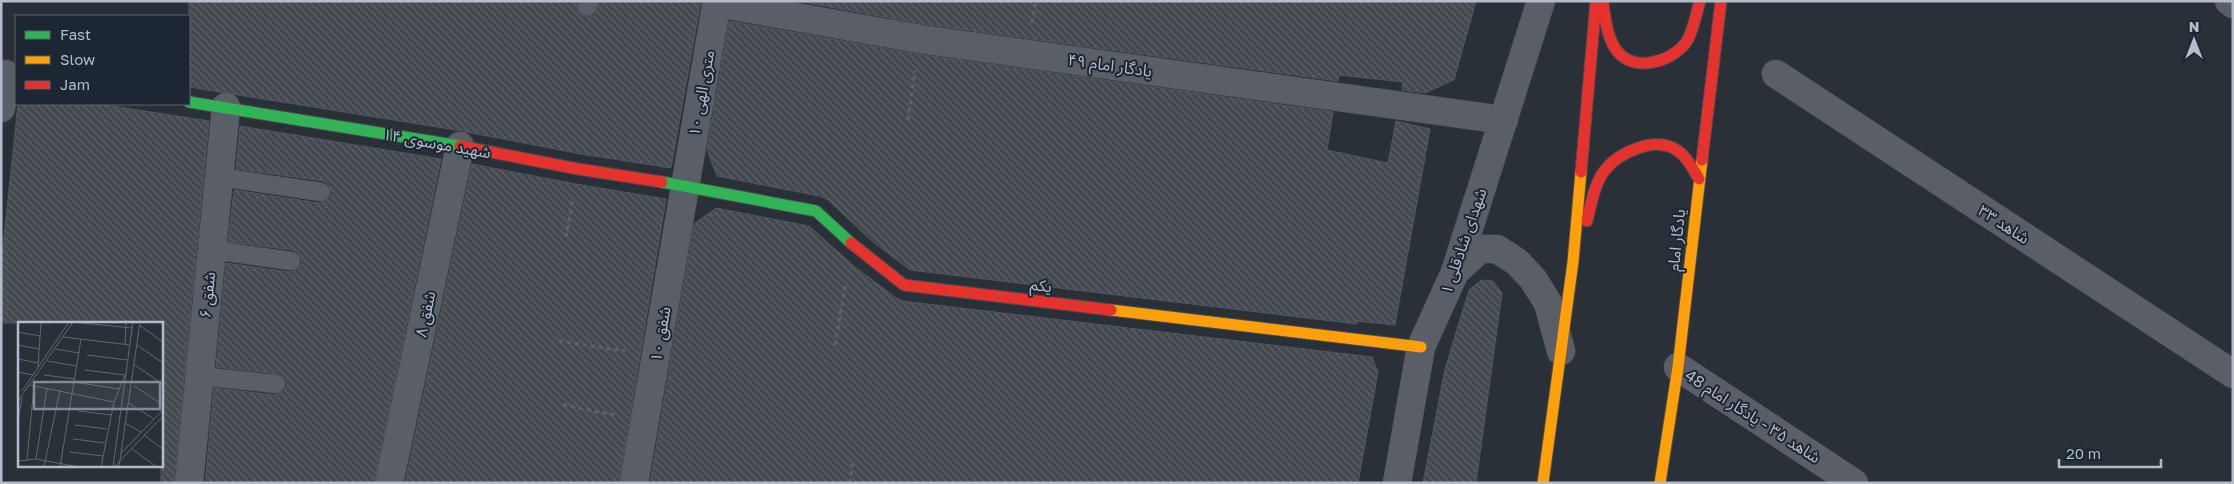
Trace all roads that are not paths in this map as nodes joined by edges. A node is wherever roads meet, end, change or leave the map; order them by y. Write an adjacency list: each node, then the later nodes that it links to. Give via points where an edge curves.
1 (1540, 1): 14 (street, شهدای شادقلی ۱)
2 (1596, 1): 22 (main road)
3 (1602, 1): 4 (main road, via 1605,19 1618,52 1642,63 1669,56 1685,43 1694,26)
4 (1700, 1)
5 (1721, 1): 17 (main road, یادگار امام)
6 (2229, 1): 8 (street)
7 (717, 2): 14 (street, یادگار امام ۴۹, via 920,39); 18 (street, ۱۰ متری الهی)
8 (2233, 4)
9 (8, 74): 13 (street)
10 (1776, 74): 27 (street, شاهد ۳۳)
11 (190, 102): 12 (main road, شهید موسوی ۱۴)
12 (226, 107): 15 (main road, شهید موسوی ۱۴); 16 (street, شفق ۶)
13 (1, 108)
14 (1504, 120): 23 (street, شهدای شادقلی ۱)
15 (460, 146): 18 (main road, شهید موسوی ۱۴); 31 (street, شفق ۸)
16 (219, 176): 19 (lane); 20 (street, شفق ۶)
17 (1699, 179): 22 (main road, via 1688,161 1674,148 1656,145 1637,148 1619,157 1605,170); 26 (main road, یادگار امام)
18 (685, 186): 24 (main road, یکم, via 816,211 863,254 904,285); 32 (street, شفق ۱۰)
19 (321, 192)
20 (212, 250): 21 (lane); 28 (street, شفق ۶)
21 (291, 261)
22 (1573, 262): 25 (main road)
23 (1455, 272): 24 (street, شهدای شادقلی ۱); 25 (street, via 1480,249 1496,249 1517,262 1533,279 1548,303)
24 (1421, 347): 33 (street, شهدای شادقلی ۱)
25 (1561, 351): 34 (main road)
26 (1678, 367): 35 (main road, یادگار امام); 36 (street, شاهد ۳۵ - یادگار امام 48)
27 (2233, 374)
28 (199, 376): 29 (lane); 30 (street, شفق ۶)
29 (276, 384)
30 (189, 483)
31 (389, 483)
32 (634, 483)
33 (1397, 483)
34 (1543, 483)
35 (1660, 483)
36 (1854, 483)

